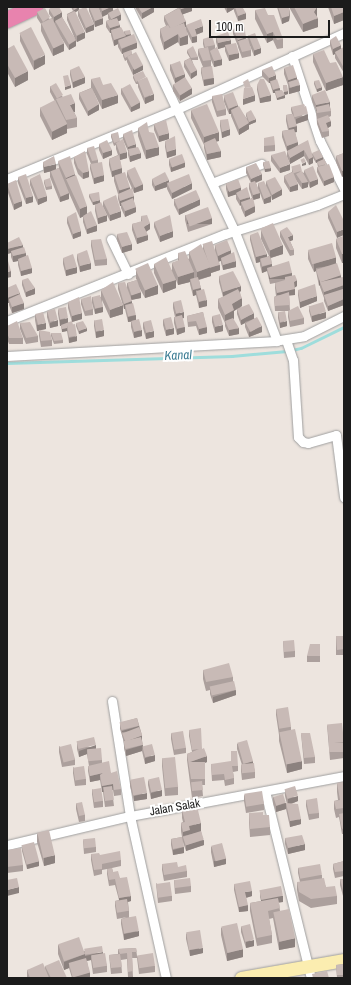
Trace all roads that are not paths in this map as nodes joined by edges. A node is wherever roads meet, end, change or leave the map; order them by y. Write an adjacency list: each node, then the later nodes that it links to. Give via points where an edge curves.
1 (35, 7): 3 (highway)
2 (128, 7): 6 (street)
3 (7, 20)
4 (344, 33): 5 (street)
5 (292, 56): 6 (street); 10 (street, via 320,141)
6 (176, 109): 8 (street); 9 (street)
7 (261, 164): 9 (street)
8 (7, 179)
9 (212, 183): 12 (street)
10 (344, 189)
11 (344, 194): 12 (street)
12 (235, 232): 14 (street); 17 (street)
13 (111, 239): 14 (street)
14 (128, 274): 16 (street)
15 (344, 316): 17 (street, via 311,334)
16 (7, 321)
17 (283, 341): 18 (street); 19 (street, via 293,360 298,437 308,443 336,435)
18 (7, 356)
19 (344, 497)
20 (112, 701): 23 (street)
21 (344, 776): 22 (street, Jalan Salak)
22 (265, 791): 23 (street, Jalan Salak); 26 (street)
23 (130, 816): 24 (street, Jalan Salak); 27 (street)
24 (7, 845)
25 (344, 960): 26 (main road)
26 (310, 972): 28 (main road)
27 (166, 978)
28 (241, 978)

